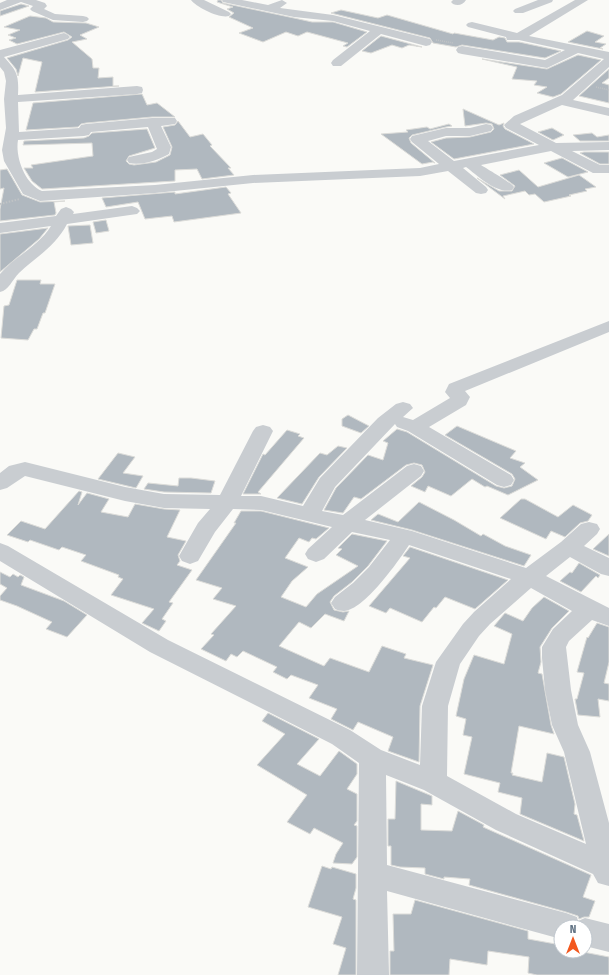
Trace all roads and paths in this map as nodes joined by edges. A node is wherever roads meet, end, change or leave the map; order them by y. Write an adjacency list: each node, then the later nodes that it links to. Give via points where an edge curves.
1 (17, 0): 8 (street)
2 (25, 0): 13 (street, via 41,5 36,9 52,17)
3 (196, 0): 11 (street)
4 (227, 0): 9 (street)
5 (288, 0): 9 (street)
6 (548, 0): 10 (street)
7 (583, 0): 18 (street)
8 (0, 7)
9 (269, 9): 12 (street)
10 (519, 11)
11 (225, 14)
12 (294, 14): 14 (street); 16 (street, via 333,18)
13 (83, 20)
14 (272, 22)
15 (472, 25): 18 (street)
16 (380, 29): 20 (street); 26 (street)
17 (64, 37): 22 (street)
18 (518, 37): 19 (street); 23 (street)
19 (501, 40)
20 (426, 42)
21 (462, 50): 23 (street, via 547,64 576,49)
22 (0, 54)
23 (609, 55)
24 (0, 59): 27 (street, via 10,71)
25 (609, 61): 30 (street)
26 (337, 63)
27 (6, 82): 29 (street)
28 (137, 90): 29 (street)
29 (11, 99): 35 (street)
30 (562, 101): 31 (street); 37 (street, via 519,119 511,125)
31 (609, 112)
32 (170, 121): 33 (street)
33 (152, 122): 35 (street, via 86,128 84,132); 38 (street, via 164,151)
34 (486, 128): 40 (street, via 470,132 446,132 417,139)
35 (7, 146): 44 (street, via 28,191 40,196)
36 (609, 146): 37 (street)
37 (553, 147): 39 (street); 41 (street, via 598,170)
38 (134, 160)
39 (469, 163): 40 (street); 42 (street)
40 (452, 167): 43 (street); 44 (street, via 420,172 253,179)
41 (609, 169)
42 (508, 187)
43 (481, 190)
44 (66, 195): 46 (street, via 68,208)
45 (132, 211): 46 (street)
46 (62, 221): 47 (street); 48 (street, via 54,234 40,248 9,272)
47 (0, 228)
48 (0, 287)
49 (609, 326): 50 (street, via 456,388 459,401)
50 (415, 427): 53 (street); 56 (street, via 397,413 327,483)
51 (263, 431): 55 (street)
52 (414, 471): 57 (street)
53 (504, 480)
54 (0, 483): 55 (street, via 16,471 25,469 164,501)
55 (228, 501): 56 (street, via 261,503); 63 (street, via 206,528)
56 (308, 515): 57 (street)
57 (347, 523): 59 (street); 62 (street)
58 (589, 529): 60 (street)
59 (404, 536): 65 (street); 66 (street, via 375,575)
60 (569, 547): 64 (street); 65 (street)
61 (0, 551): 68 (street, via 159,646 341,737)
62 (316, 554)
63 (190, 556)
64 (609, 568)
65 (529, 577): 67 (street); 69 (street, via 478,622 448,662 435,706)
66 (343, 603)
67 (599, 613): 70 (street, via 561,635 554,647 554,658 565,725 577,752)
68 (372, 758): 69 (street); 71 (street)
69 (434, 782): 70 (street, via 506,822)
70 (608, 871)
71 (372, 874): 72 (street); 75 (street)
72 (553, 923)
73 (593, 934): 74 (street)
74 (609, 938)
75 (373, 975)

